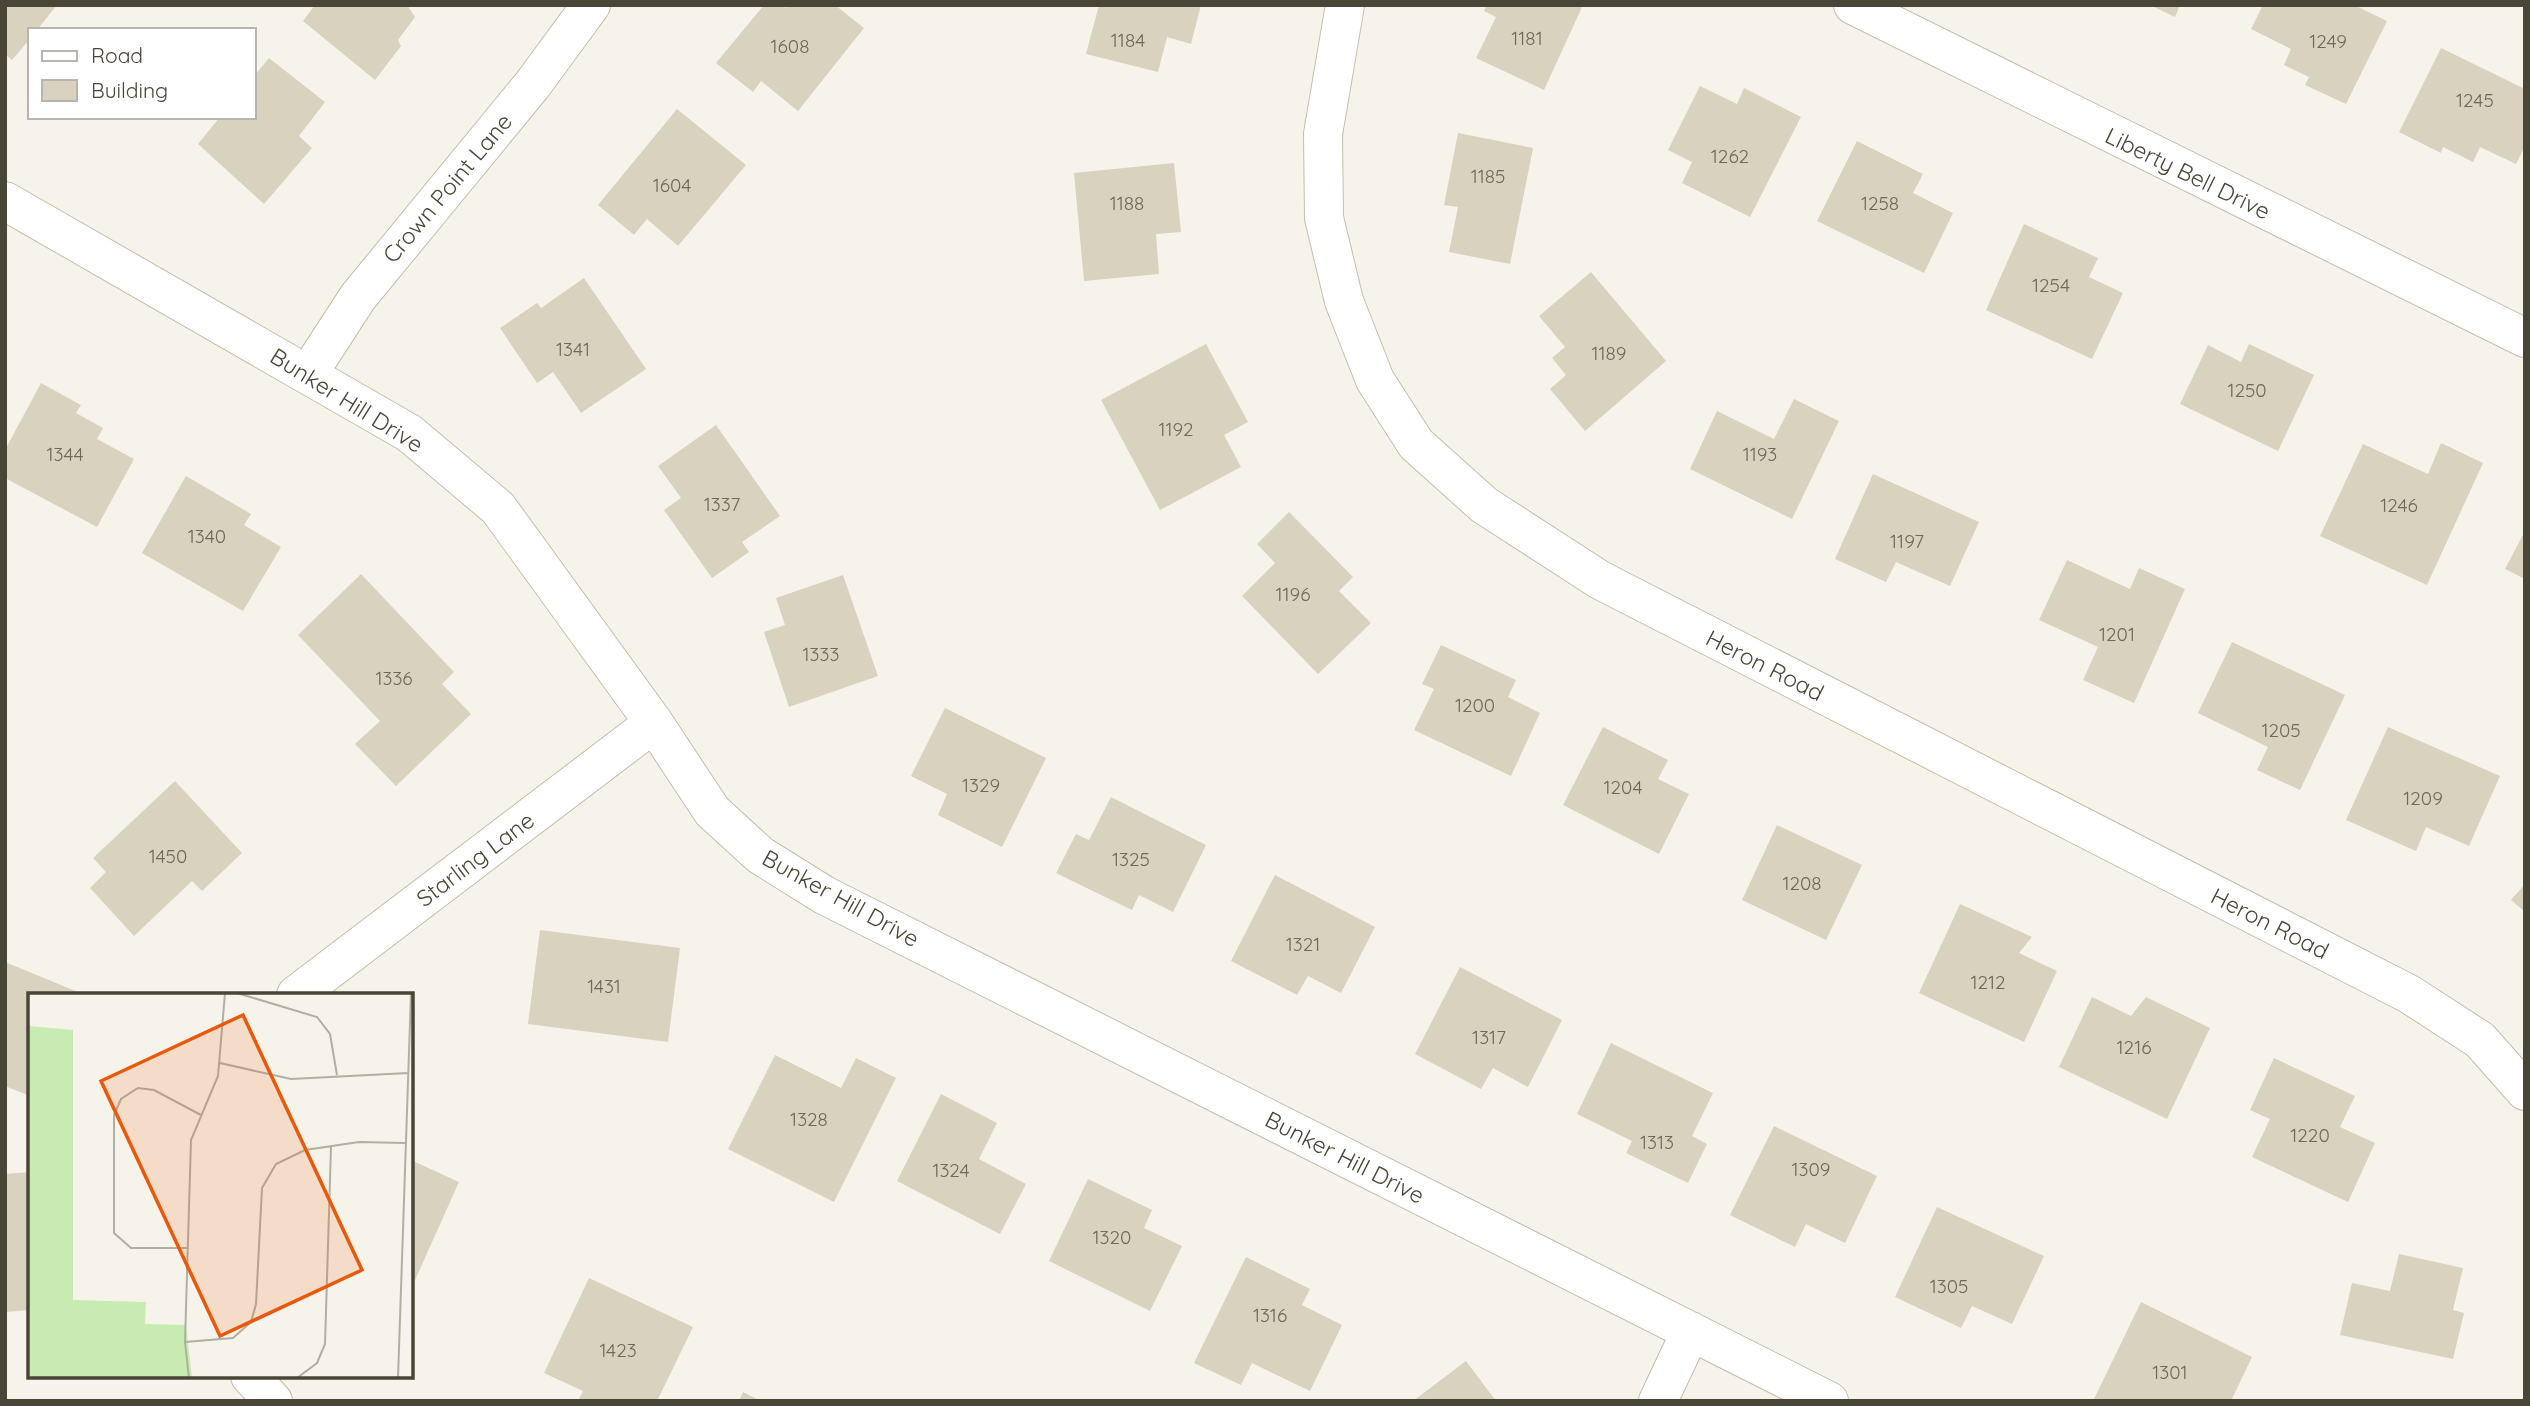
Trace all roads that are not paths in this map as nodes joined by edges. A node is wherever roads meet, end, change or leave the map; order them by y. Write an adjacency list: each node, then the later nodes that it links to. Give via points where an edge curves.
1 (591, 5): 6 (street, Crown Point Lane, via 533,84 358,297)
2 (1345, 5): 9 (street, Heron Road, via 1323,134 1324,218 1344,301 1375,380 1416,444 1484,505 1600,580 2409,994 2480,1040)
3 (1853, 5): 5 (street, Liberty Bell Drive)
4 (5, 201): 6 (street, Bunker Hill Drive)
5 (2525, 338)
6 (308, 374): 7 (street, Bunker Hill Drive, via 408,433 498,508)
7 (654, 723): 8 (street, Starling Lane); 10 (street, Bunker Hill Drive, via 712,811 760,855 824,895)
8 (299, 993)
9 (2525, 1091)
10 (1691, 1331): 13 (street); 14 (street, Bunker Hill Drive)
11 (252, 1378): 12 (street)
12 (273, 1401)
13 (1658, 1401)
14 (1829, 1401)

